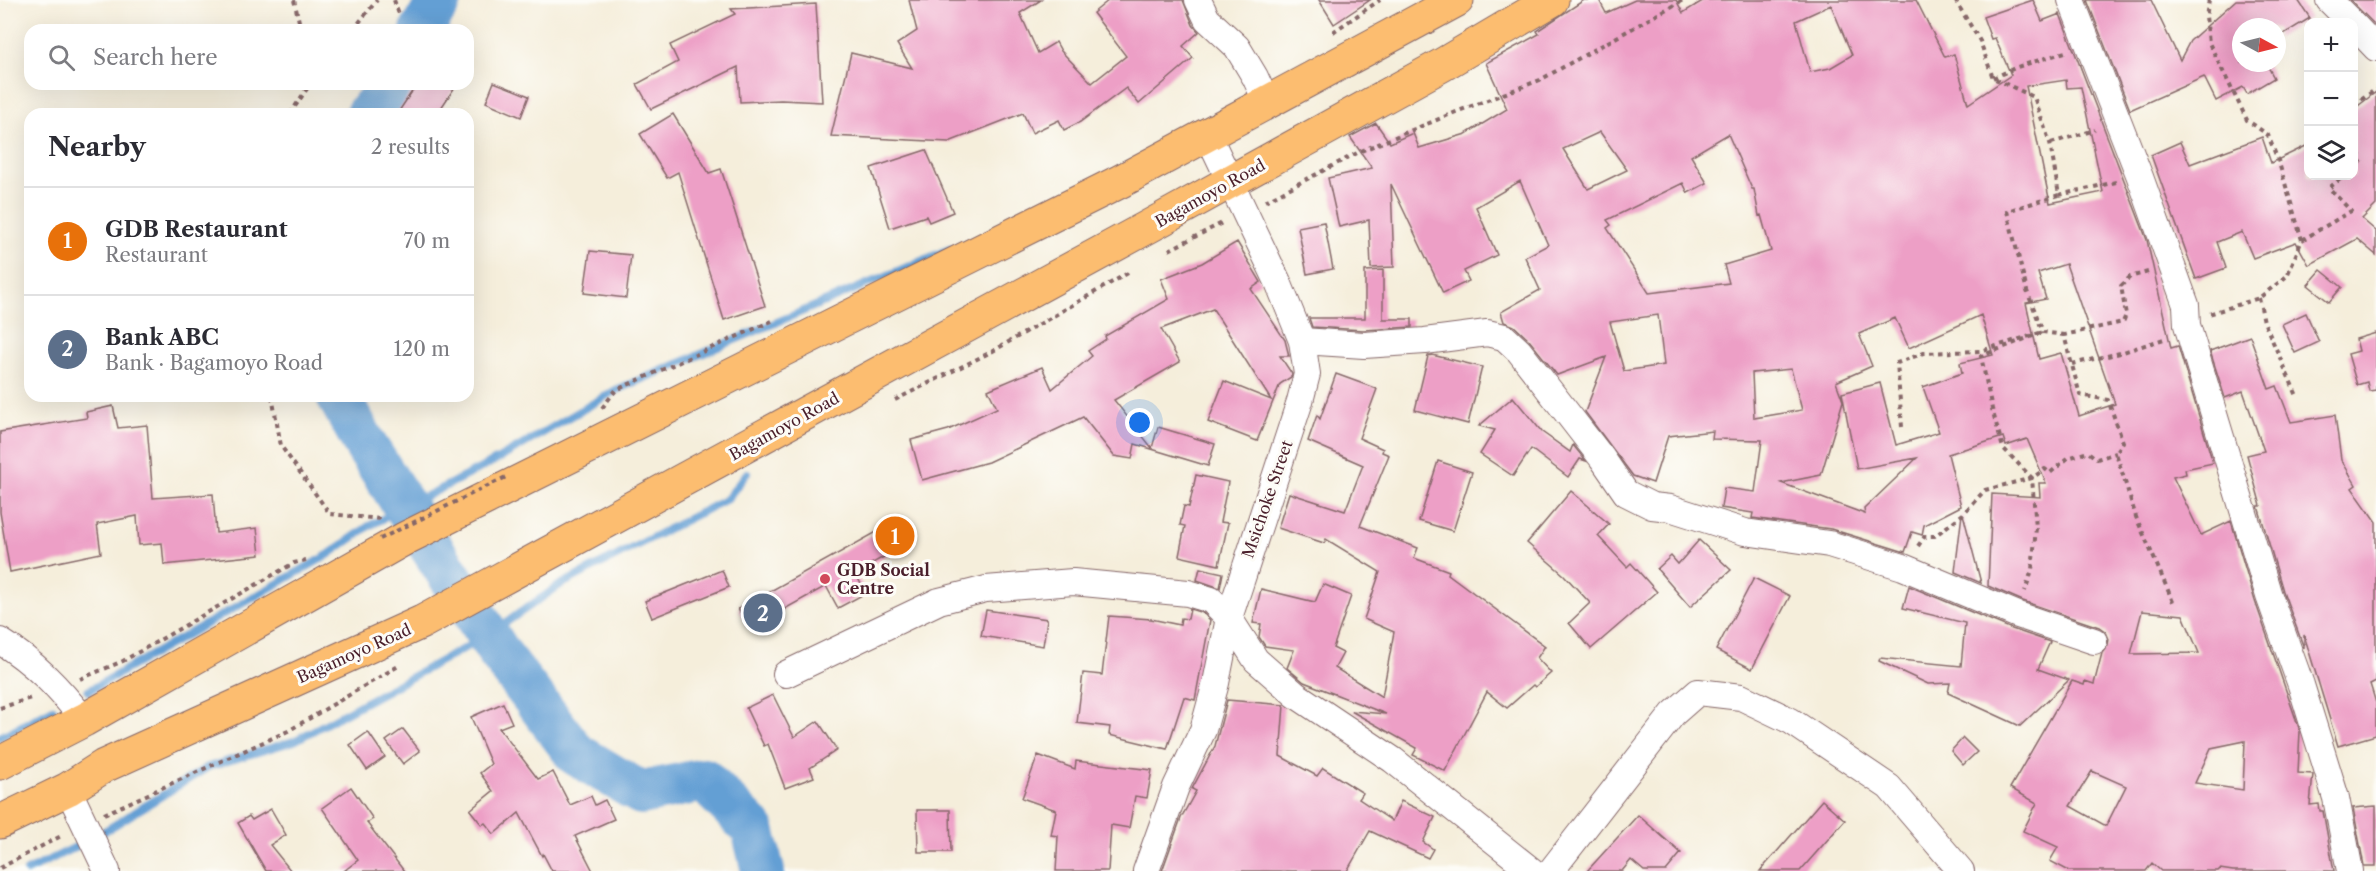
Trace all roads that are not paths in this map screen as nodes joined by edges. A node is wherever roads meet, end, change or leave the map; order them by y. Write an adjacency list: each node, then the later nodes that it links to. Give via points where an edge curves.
1 (1198, 0): 9 (street, via 1207,19 1237,47)
2 (1552, 0): 11 (highway, Bagamoyo Road)
3 (2071, 0): 26 (street, via 2186,305 2187,325 2269,596 2336,798)
4 (2329, 0): 6 (street)
5 (1440, 5): 9 (highway)
6 (2346, 18)
7 (2358, 30): 8 (street)
8 (2376, 48)
9 (1266, 103): 10 (highway)
10 (1208, 135): 11 (street, Msichoke Street); 17 (highway, via 509,480 382,538)
11 (1231, 181): 12 (street, Msichoke Street); 19 (highway, Bagamoyo Road, via 422,622 104,766)
12 (1302, 341): 13 (street, Msichoke Street, via 1307,374 1300,401); 14 (street, via 1364,345 1487,333 1504,337 1519,351 1626,493 1652,506 1745,532 1829,544 1903,567 2018,615)
13 (1229, 618): 16 (street, via 1211,600 1188,593 1073,582 986,589 939,601); 22 (street, Msichoke Street, via 1203,730 1176,787); 23 (street, via 1257,660 1296,695 1393,760)
14 (2094, 640)
15 (0, 641): 17 (street, via 21,654 58,688)
16 (786, 674)
17 (84, 720): 18 (highway)
18 (0, 763)
19 (68, 789): 20 (highway, Bagamoyo Road); 21 (street)
20 (0, 822)
21 (108, 871)
22 (1146, 871)
23 (1532, 871)
24 (1551, 871): 25 (street, via 1673,714 1698,692 1741,697 1791,721 1889,787)
25 (1961, 871)
26 (2350, 871)

